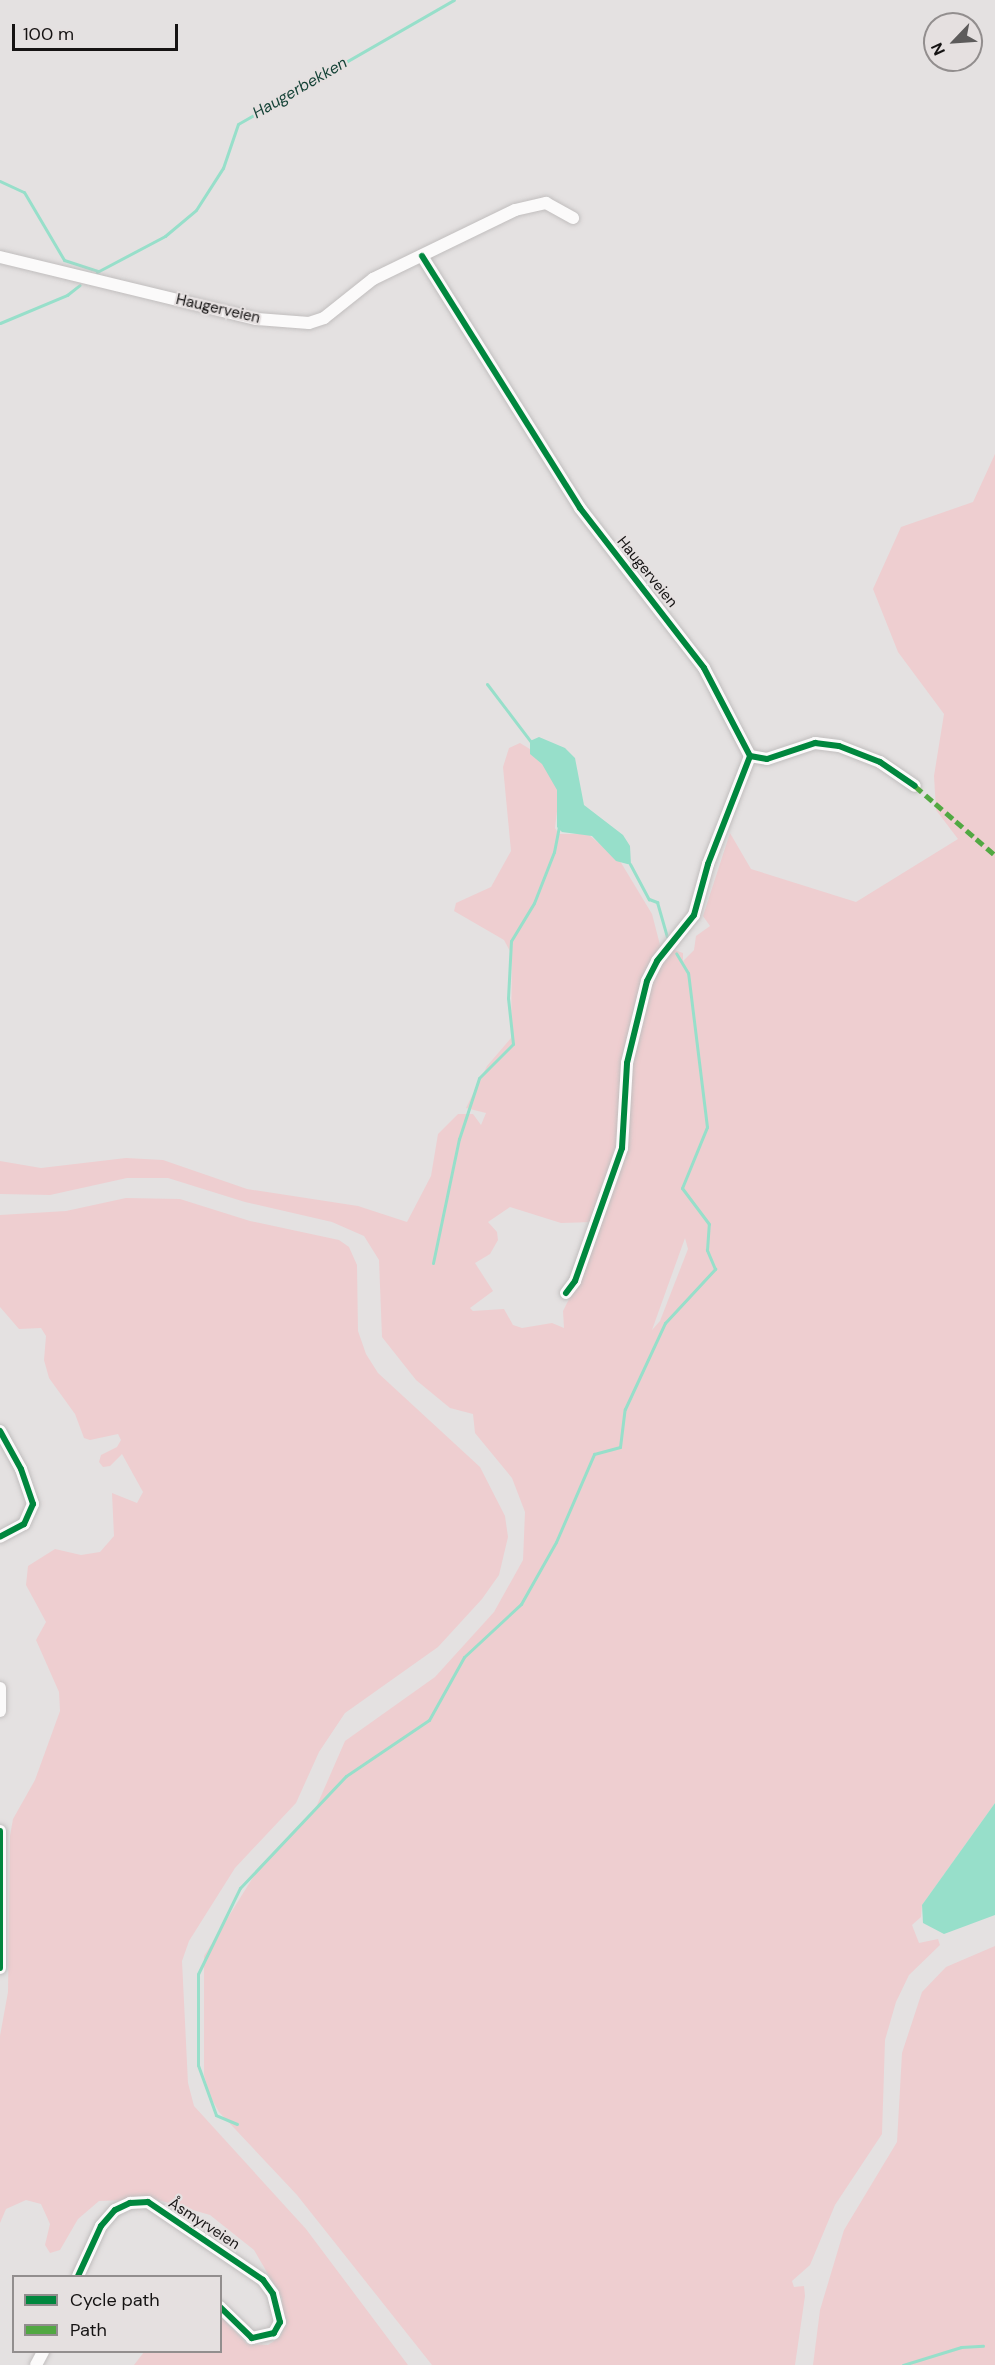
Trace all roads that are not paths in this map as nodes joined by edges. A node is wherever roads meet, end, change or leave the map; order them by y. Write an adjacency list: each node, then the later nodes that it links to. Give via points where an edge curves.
1 (573, 218): 2 (street, Haugerveien, via 546,203 531,204)
2 (422, 256): 3 (street, Haugerveien, via 373,279 324,318 309,323 257,319); 4 (street, Haugerveien, via 580,508 704,669)
3 (0, 257)
4 (750, 756): 5 (street, via 767,759 815,743 839,746 880,762); 6 (street, via 708,864 694,915 657,961 647,981 627,1063 622,1148 575,1281)
5 (915, 786)
6 (566, 1293)
7 (0, 1431): 8 (street, via 21,1469 33,1504 24,1524)
8 (0, 1537)
9 (0, 1688): 10 (street)
10 (0, 1711)
11 (0, 1831): 12 (street)
12 (0, 1968)
13 (79, 2275): 14 (street, Åsmyrveien, via 101,2226 115,2210 130,2203 148,2202 248,2268 273,2294 280,2322 274,2333 252,2338)
14 (222, 2309)

